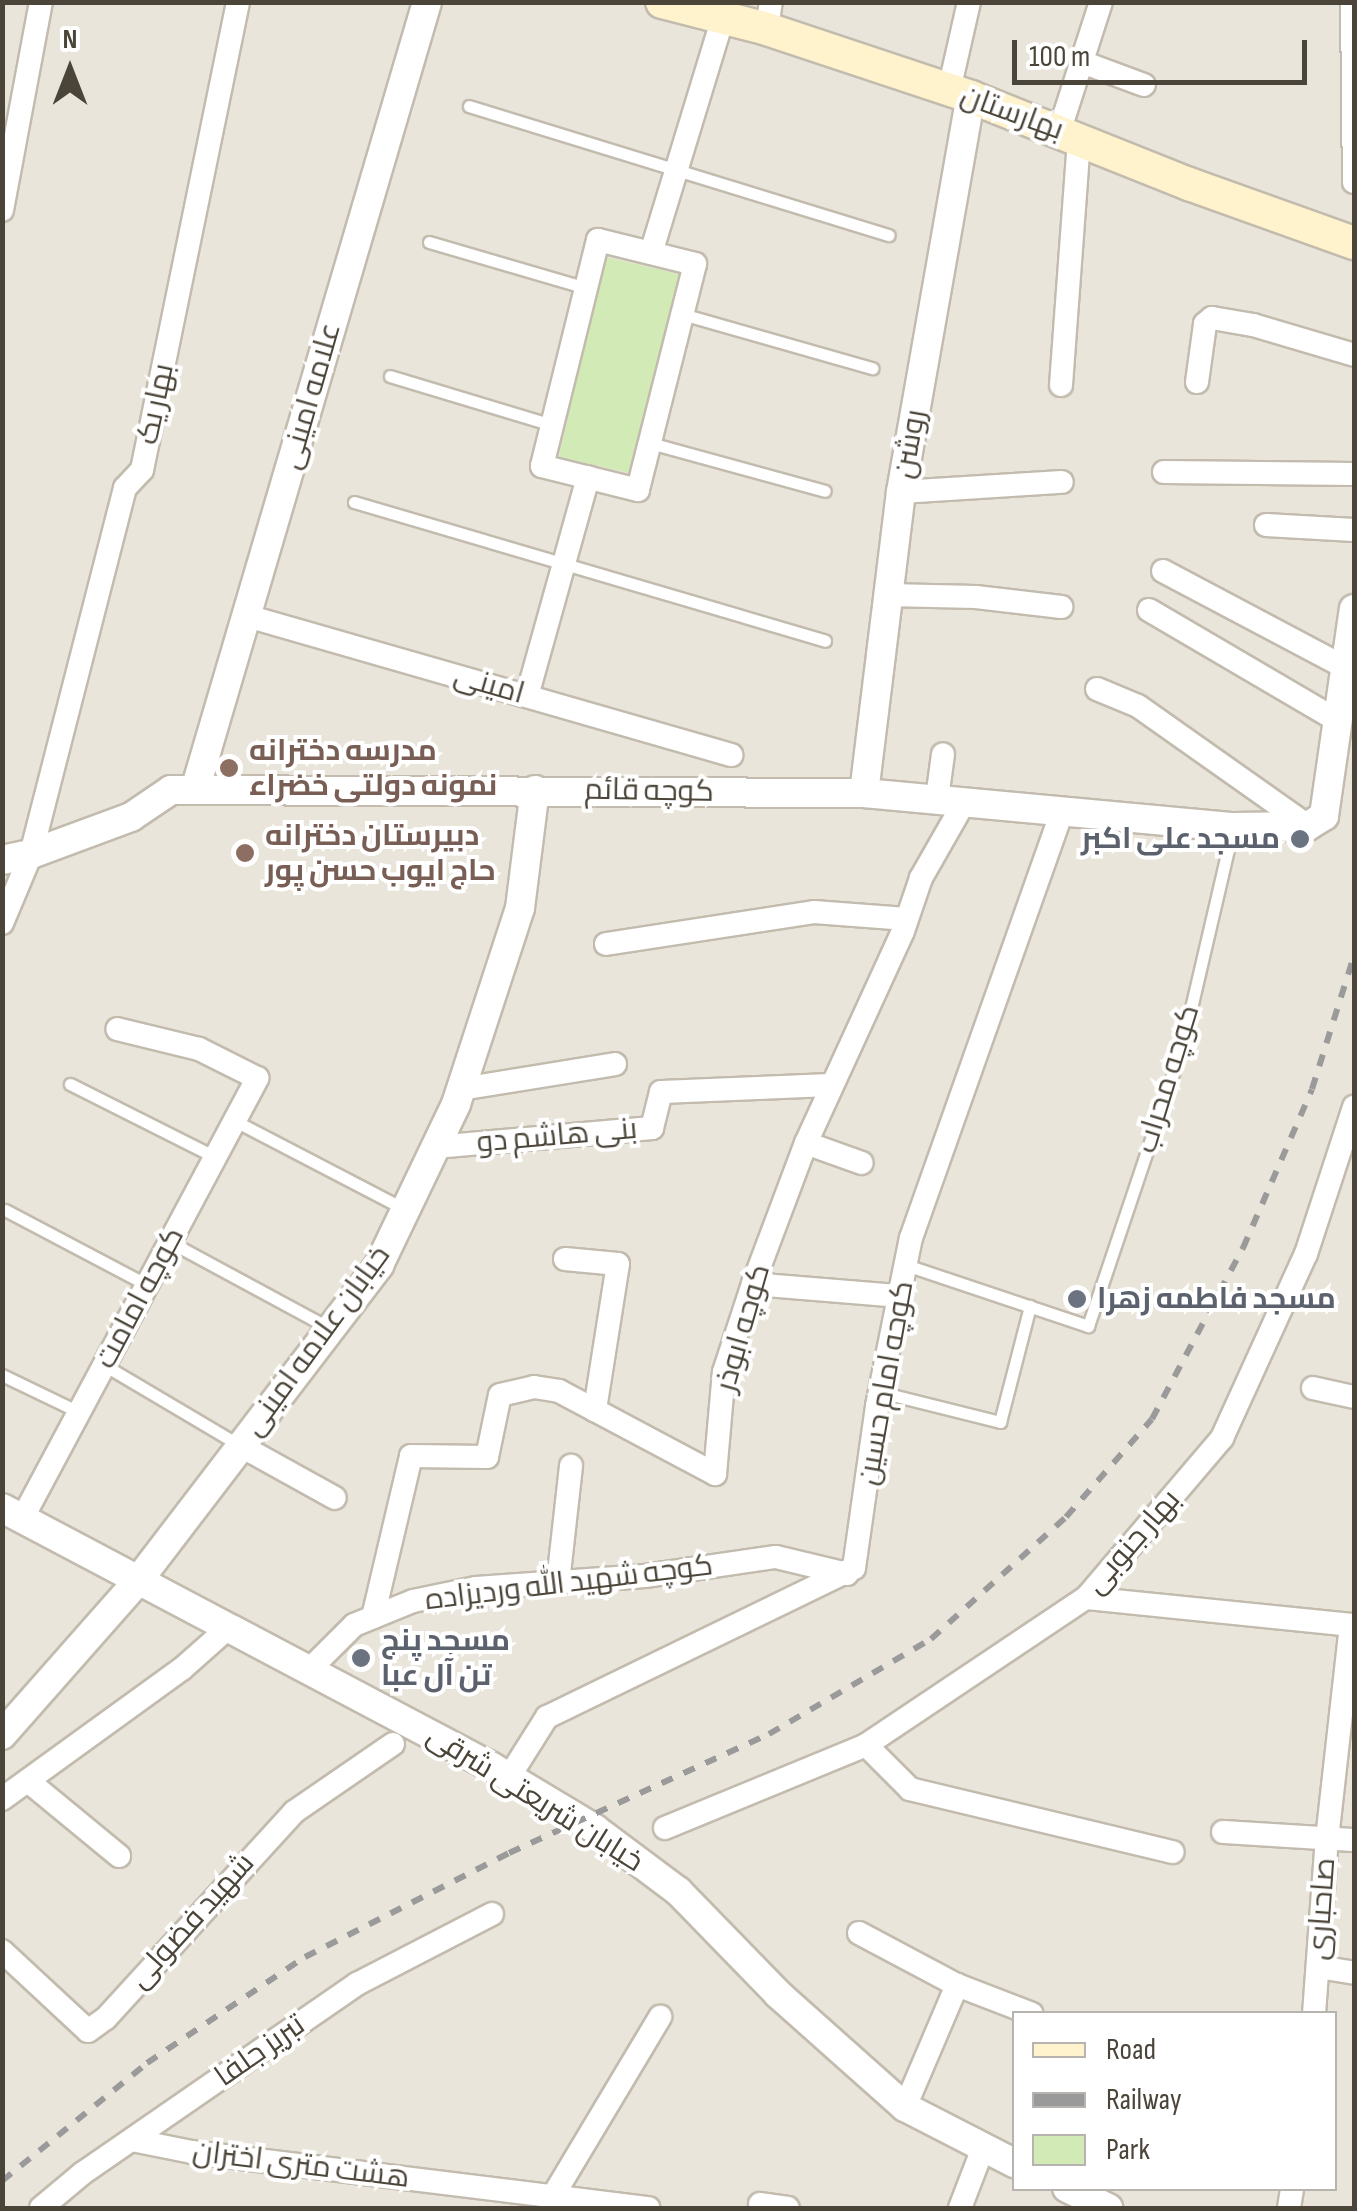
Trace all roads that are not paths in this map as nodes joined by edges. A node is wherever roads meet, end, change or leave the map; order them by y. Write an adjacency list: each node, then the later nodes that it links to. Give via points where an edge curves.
1 (41, 2): 17 (street)
2 (238, 2): 61 (street, بهار یک, via 142,470 125,488)
3 (427, 2): 46 (street, علامه امینی)
4 (969, 2): 12 (street)
5 (1102, 2): 10 (street)
6 (1352, 2): 16 (street)
7 (672, 4): 9 (main road, بهارستان)
8 (769, 16): 9 (main road, بهارستان); 12 (main road, بهارستان)
9 (723, 18): 15 (street)
10 (1082, 62): 11 (street); 14 (street)
11 (1144, 85)
12 (959, 93): 14 (main road, بهارستان); 36 (street, روشن)
13 (469, 106): 15 (lane)
14 (1069, 134): 20 (main road, بهارستان); 28 (street)
15 (676, 170): 18 (lane); 21 (street)
16 (1354, 182)
17 (2, 210)
18 (888, 235)
19 (429, 242): 22 (lane)
20 (1354, 243)
21 (651, 253): 22 (street, via 598,240); 23 (street, via 695,264)
22 (586, 288): 29 (street)
23 (682, 314): 25 (lane); 30 (street)
24 (1354, 355): 27 (street, via 1212,318 1205,324)
25 (872, 368)
26 (390, 376): 29 (lane)
27 (1197, 382)
28 (1062, 385)
29 (552, 425): 33 (street, via 542,466)
30 (650, 443): 33 (street, via 638,490); 35 (lane)
31 (1164, 472): 32 (street)
32 (1354, 474)
33 (588, 477): 40 (street)
34 (1062, 482): 36 (street)
35 (826, 491)
36 (901, 492): 42 (street, روشن)
37 (354, 502): 40 (lane)
38 (1266, 525): 39 (street)
39 (1354, 530)
40 (564, 563): 47 (lane); 50 (street)
41 (1163, 571): 48 (street)
42 (888, 595): 43 (street); 56 (street, روشن)
43 (1062, 607)
44 (1354, 609): 48 (street)
45 (1149, 610): 51 (street)
46 (246, 616): 50 (street, امینی); 54 (street, علامه امینی)
47 (826, 641)
48 (1346, 668): 51 (street)
49 (1097, 689): 59 (street, via 1138,706)
50 (527, 696): 53 (street, امینی)
51 (1340, 722): 59 (street, via 1324,816)
52 (944, 754): 57 (street)
53 (731, 755)
54 (196, 790): 55 (street, کوچه قائم); 61 (street, کوچه قائم, via 170,790 131,817)
55 (534, 790): 56 (street, کوچه قائم); 70 (street, خیابان علامه امینی, via 520,908)
56 (864, 794): 57 (street, کوچه قائم)
57 (951, 800): 58 (street, کوچه قائم); 63 (street, کوچه ابوذر)
58 (1063, 809): 60 (street, کوچه قائم); 81 (street, کوچه امام حسین, via 944,1136)
59 (1308, 826): 60 (street, کوچه قائم)
60 (1233, 827): 85 (lane, کوچه محراب, via 1182,1047 1088,1326)
61 (32, 854): 62 (street, کوچه قائم); 64 (street, بهار یک)
62 (2, 860)
63 (907, 919): 65 (street, via 814,912); 69 (street, کوچه ابوذر)
64 (2, 923)
65 (606, 944)
66 (117, 1028): 72 (street, کوچه امامت, via 198,1049 258,1078)
67 (616, 1064): 70 (street)
68 (70, 1084): 75 (lane)
69 (831, 1085): 73 (street, کوچه ابوذر); 74 (street, بنی هاشم دو, via 661,1092 652,1128)
70 (461, 1089): 74 (street, خیابان علامه امینی)
71 (1354, 1107): 101 (street, بهار جنوبی, via 1306,1254 1222,1438)
72 (235, 1121): 75 (street, کوچه امامت); 78 (lane)
73 (806, 1143): 76 (street); 82 (street, کوچه ابوذر)
74 (436, 1147): 78 (street, خیابان علامه امینی)
75 (215, 1158): 79 (street, کوچه امامت)
76 (862, 1163)
77 (5, 1210): 83 (lane)
78 (406, 1210): 86 (street, خیابان علامه امینی, via 379,1265)
79 (170, 1242): 83 (street, کوچه امامت); 86 (lane)
80 (565, 1259): 92 (street, via 618,1264)
81 (906, 1265): 84 (street, کوچه امام حسین); 85 (lane)
82 (753, 1284): 84 (street); 92 (street, کوچه ابوذر, via 724,1372 715,1474)
83 (147, 1285): 87 (street, کوچه امامت)
84 (900, 1296): 90 (street, کوچه امام حسین)
85 (1030, 1306): 90 (lane, via 1000,1422)
86 (330, 1329): 94 (street, خیابان علامه امینی)
87 (104, 1365): 93 (street, کوچه امامت); 94 (lane)
88 (2, 1374): 93 (lane)
89 (1313, 1388): 91 (street)
90 (880, 1392): 98 (street, کوچه امام حسین, via 859,1560)
91 (1354, 1398)
92 (595, 1410): 102 (street, کوچه ابوذر, via 559,1390 534,1386 500,1395 487,1457 410,1456)
93 (79, 1412): 97 (street, کوچه امامت)
94 (241, 1446): 96 (street); 99 (street, خیابان علامه امینی)
95 (571, 1466): 100 (street)
96 (335, 1498)
97 (12, 1514): 99 (street, خیابان شریعتی شرقی)
98 (848, 1574): 100 (street, کوچه شهید الله وردیزاده, via 776,1556); 109 (street, via 547,1718)
99 (138, 1582): 104 (street, خیابان شریعتی شرقی); 106 (street, خیابان علامه امینی)
100 (558, 1582): 102 (street, کوچه شهید الله وردیزاده, via 476,1588)
101 (1086, 1598): 103 (street); 108 (street, بهار جنوبی)
102 (373, 1618): 105 (street, کوچه شهید الله وردیزاده, via 354,1625)
103 (1353, 1625): 114 (street, صاحباری)
104 (228, 1628): 105 (street, خیابان شریعتی شرقی); 110 (street)
105 (310, 1670): 109 (street, خیابان شریعتی شرقی)
106 (2, 1735)
107 (393, 1744): 120 (street, شهید فضولی, via 294,1812 88,2031)
108 (866, 1745): 112 (street, بهار جنوبی); 116 (street, via 910,1789)
109 (509, 1777): 127 (street, خیابان شریعتی شرقی, via 678,1891 778,1994)
110 (28, 1781): 111 (street); 117 (street)
111 (2, 1799)
112 (665, 1828)
113 (1223, 1832): 114 (street)
114 (1327, 1839): 115 (street); 121 (street, صاحباری)
115 (1354, 1840)
116 (1173, 1852)
117 (119, 1856)
118 (492, 1914): 128 (street, تبریز جلفا, via 357,1984)
119 (858, 1933): 123 (street)
120 (2, 1951)
121 (1318, 1967): 122 (street); 125 (street, صاحباری)
122 (1354, 1973)
123 (958, 1986): 124 (street); 127 (street)
124 (1024, 2011)
125 (1314, 2011)
126 (660, 2016): 132 (street)
127 (905, 2107): 129 (street, خیابان شریعتی شرقی)
128 (132, 2140): 132 (street, هشت متری اختران); 134 (street, تبریز جلفا)
129 (983, 2148): 130 (street, خیابان شریعتی شرقی); 137 (street)
130 (1012, 2162)
131 (1072, 2191): 138 (street)
132 (554, 2196): 135 (street, هشت متری اختران)
133 (760, 2204): 136 (street)
134 (41, 2208)
135 (650, 2208)
136 (788, 2208)
137 (960, 2208)
138 (1108, 2208)

